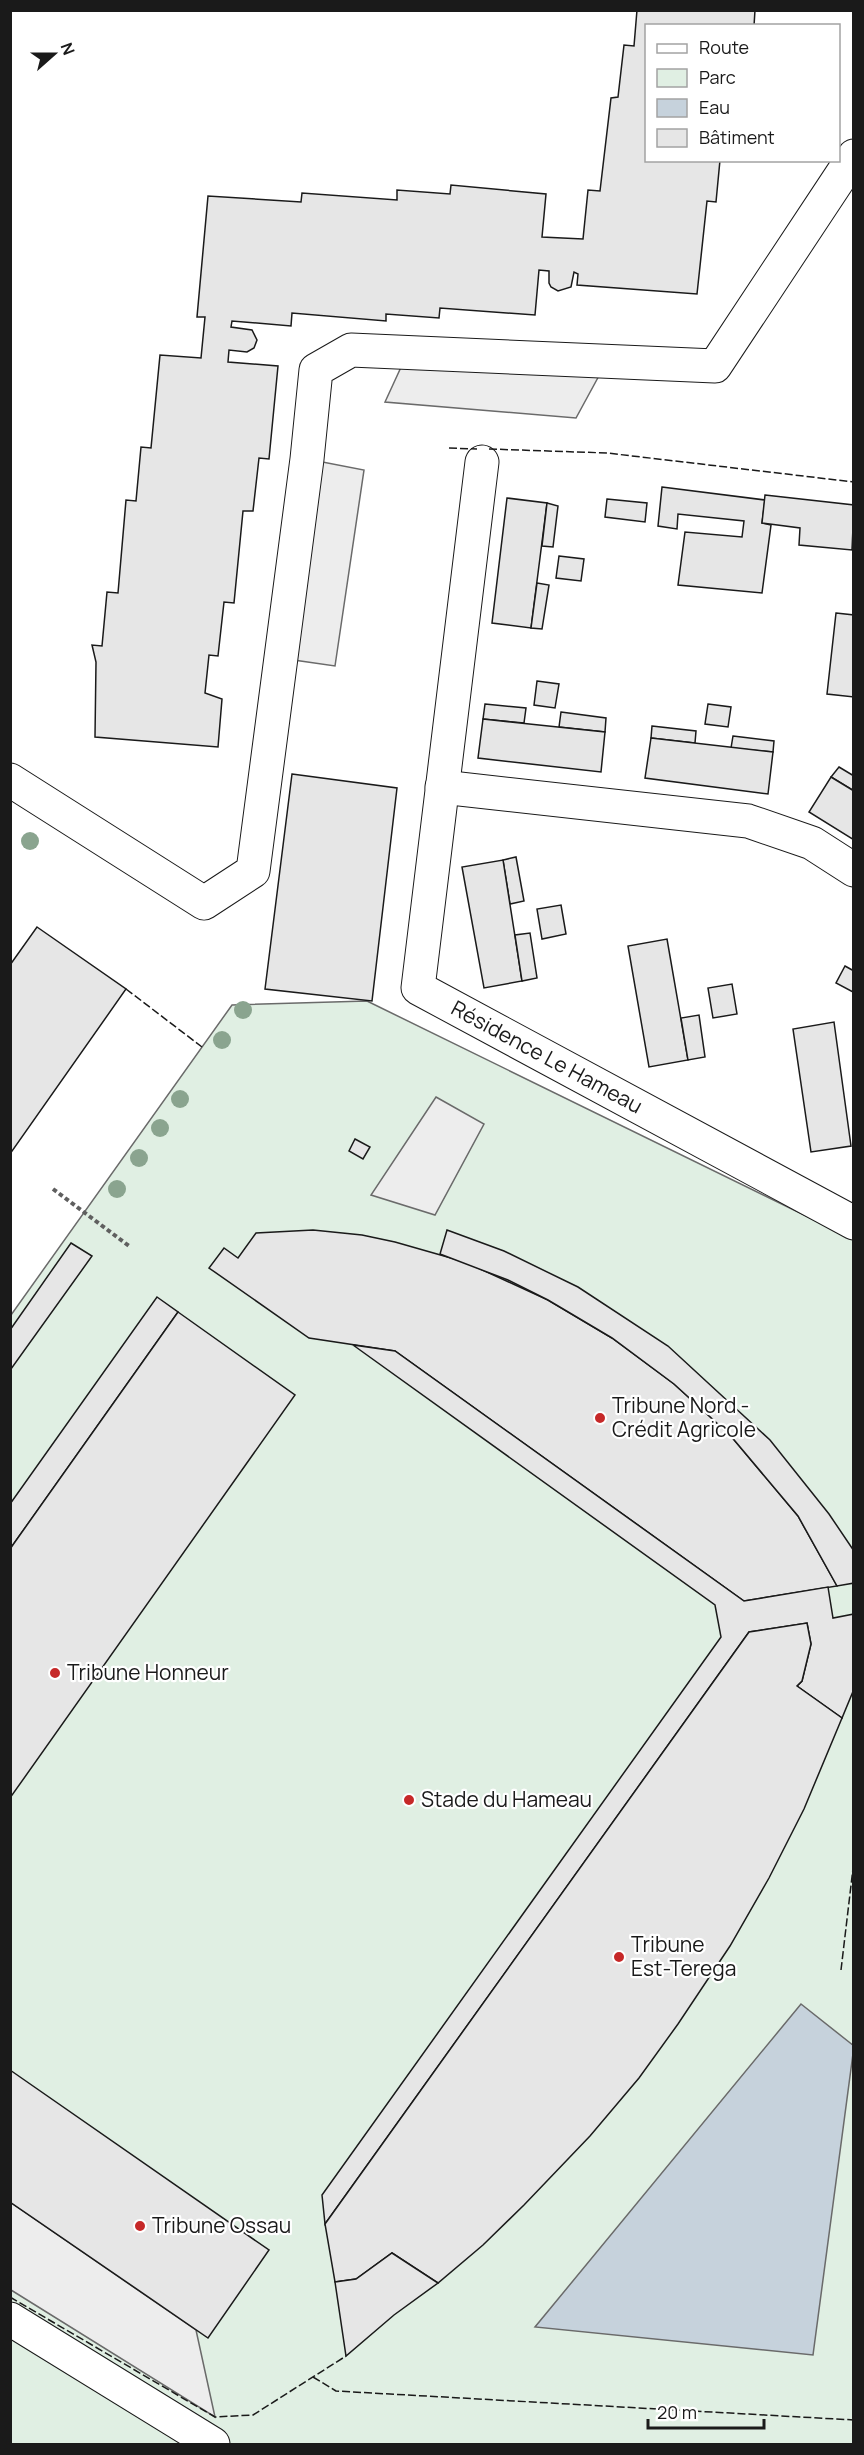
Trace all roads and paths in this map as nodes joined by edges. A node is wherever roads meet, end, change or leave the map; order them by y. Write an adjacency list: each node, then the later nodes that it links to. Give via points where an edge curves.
1 (854, 156): 3 (lane, via 715,366 351,350 316,370 253,871 204,903)
2 (482, 462): 4 (lane, Résidence Le Hameau)
3 (10, 780)
4 (442, 787): 5 (lane, via 748,821 812,843); 7 (lane, Résidence Le Hameau, via 418,988)
5 (854, 870)
6 (53, 1189): 8 (path)
7 (854, 1222)
8 (129, 1246)
9 (10, 2319): 10 (lane)
10 (213, 2445)

